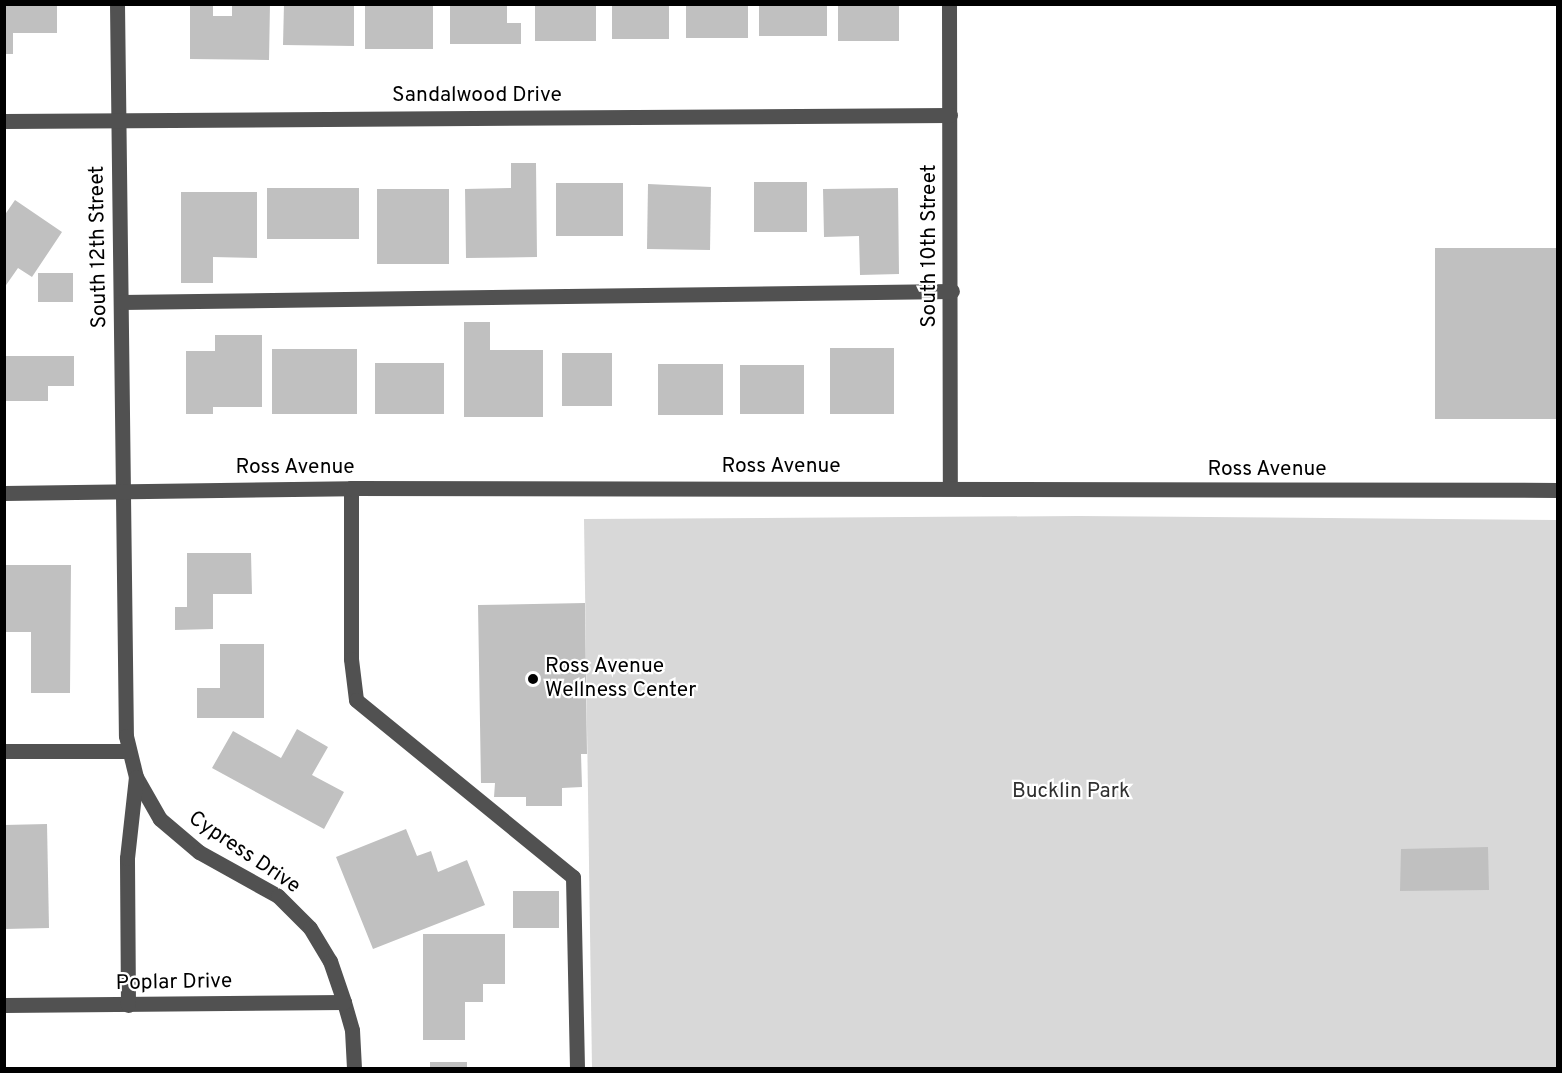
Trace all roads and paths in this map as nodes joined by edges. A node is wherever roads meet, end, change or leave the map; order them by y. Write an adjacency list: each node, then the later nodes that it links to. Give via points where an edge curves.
1 (117, 4): 4 (street, South 12th Street)
2 (949, 4): 3 (street, South 10th Street)
3 (950, 115): 4 (street, Sandalwood Drive); 6 (street, South 10th Street)
4 (119, 120): 5 (street, Sandalwood Drive); 7 (street, South 12th Street)
5 (4, 121)
6 (952, 291): 7 (street); 9 (street, South 10th Street)
7 (121, 302): 10 (street, South 12th Street)
8 (351, 488): 9 (street, Ross Avenue); 10 (street, Ross Avenue); 20 (street, via 351,659 356,700 573,878)
9 (950, 488): 11 (street, Ross Avenue)
10 (123, 490): 12 (street, Ross Avenue); 13 (street, Cypress Drive)
11 (1557, 490)
12 (4, 493)
13 (129, 751): 14 (street); 15 (street, Cypress Drive)
14 (4, 752)
15 (136, 777): 16 (street, Cypress Drive, via 160,819 199,852 278,896 310,928 330,960); 18 (street, via 127,858)
16 (344, 1002): 18 (street, Poplar Drive); 19 (street, Cypress Drive, via 352,1030)
17 (4, 1005): 18 (street, Poplar Drive)
18 (128, 1005)
19 (354, 1068)
20 (577, 1068)

